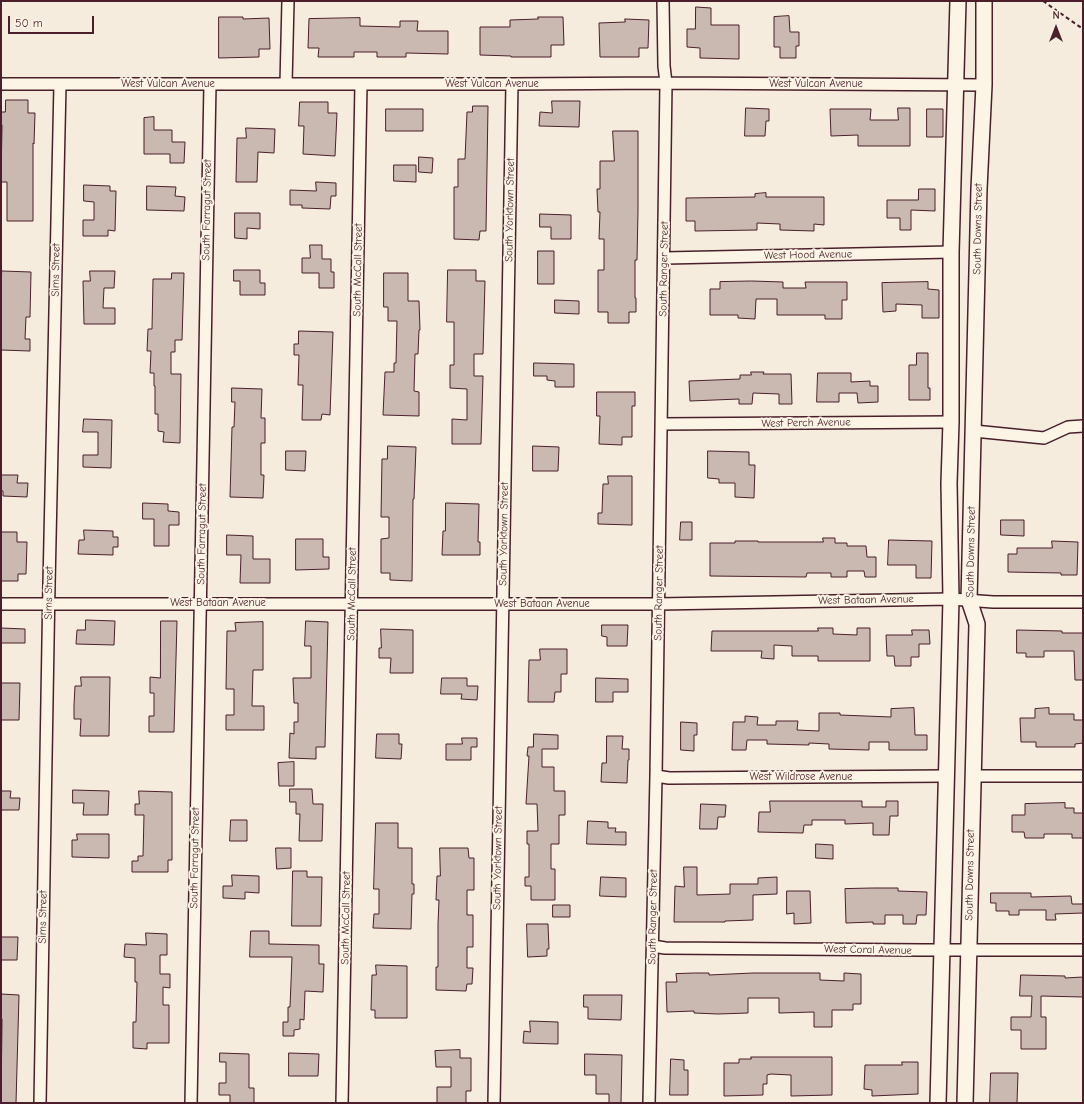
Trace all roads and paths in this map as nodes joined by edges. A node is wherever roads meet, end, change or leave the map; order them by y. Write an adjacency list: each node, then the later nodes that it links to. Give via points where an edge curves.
1 (288, 1): 11 (street)
2 (663, 1): 7 (street, South Ranger Street)
3 (958, 1): 14 (main road, South Downs Street)
4 (984, 1): 15 (main road, South Downs Street)
5 (1043, 1): 6 (path)
6 (1083, 29)
7 (666, 83): 13 (street, West Vulcan Avenue); 14 (street, West Vulcan Avenue); 17 (street, South Ranger Street)
8 (1, 84): 9 (street, West Vulcan Avenue)
9 (60, 84): 10 (street, West Vulcan Avenue); 28 (street, Sims Street)
10 (210, 84): 11 (street, West Vulcan Avenue); 25 (street, South Farragut Street)
11 (286, 84): 12 (street, West Vulcan Avenue)
12 (361, 84): 13 (street, West Vulcan Avenue); 26 (street, South McCall Street)
13 (512, 84): 29 (street, South Yorktown Street)
14 (956, 85): 15 (street, West Vulcan Avenue); 16 (main road, South Downs Street)
15 (984, 85): 21 (main road, South Downs Street)
16 (951, 252): 17 (street, West Hood Avenue); 18 (main road, South Downs Street)
17 (665, 258): 19 (street, South Ranger Street)
18 (951, 422): 19 (street, West Perch Avenue); 22 (main road, South Downs Street)
19 (662, 424): 30 (street, South Ranger Street)
20 (1083, 426): 21 (street, via 1068,427 1044,438)
21 (974, 431): 23 (main road, South Downs Street)
22 (950, 599): 23 (street, West Bataan Avenue); 30 (street, West Bataan Avenue); 32 (main road, South Downs Street)
23 (969, 600): 24 (street, West Bataan Avenue); 33 (main road, South Downs Street, via 977,624)
24 (1083, 602)
25 (200, 603): 26 (street, West Bataan Avenue); 28 (street, West Bataan Avenue); 40 (street, South Farragut Street)
26 (352, 603): 29 (street, West Bataan Avenue); 41 (street, South McCall Street)
27 (1, 604): 28 (street, West Bataan Avenue)
28 (49, 604): 39 (street, Sims Street)
29 (503, 604): 30 (street, West Bataan Avenue); 42 (street, South Yorktown Street)
30 (658, 604): 31 (street, South Ranger Street)
31 (656, 776): 32 (street, West Wildrose Avenue); 35 (street, South Ranger Street)
32 (946, 776): 36 (main road, South Downs Street)
33 (972, 776): 34 (street); 37 (main road, South Downs Street)
34 (1083, 776)
35 (653, 946): 36 (street, West Coral Avenue); 43 (street, South Ranger Street)
36 (942, 950): 37 (street, West Coral Avenue); 44 (main road, South Downs Street)
37 (968, 950): 38 (street, West Coral Avenue); 45 (main road, South Downs Street)
38 (1083, 950)
39 (40, 1103)
40 (191, 1103)
41 (342, 1103)
42 (494, 1103)
43 (648, 1103)
44 (938, 1103)
45 (965, 1103)

